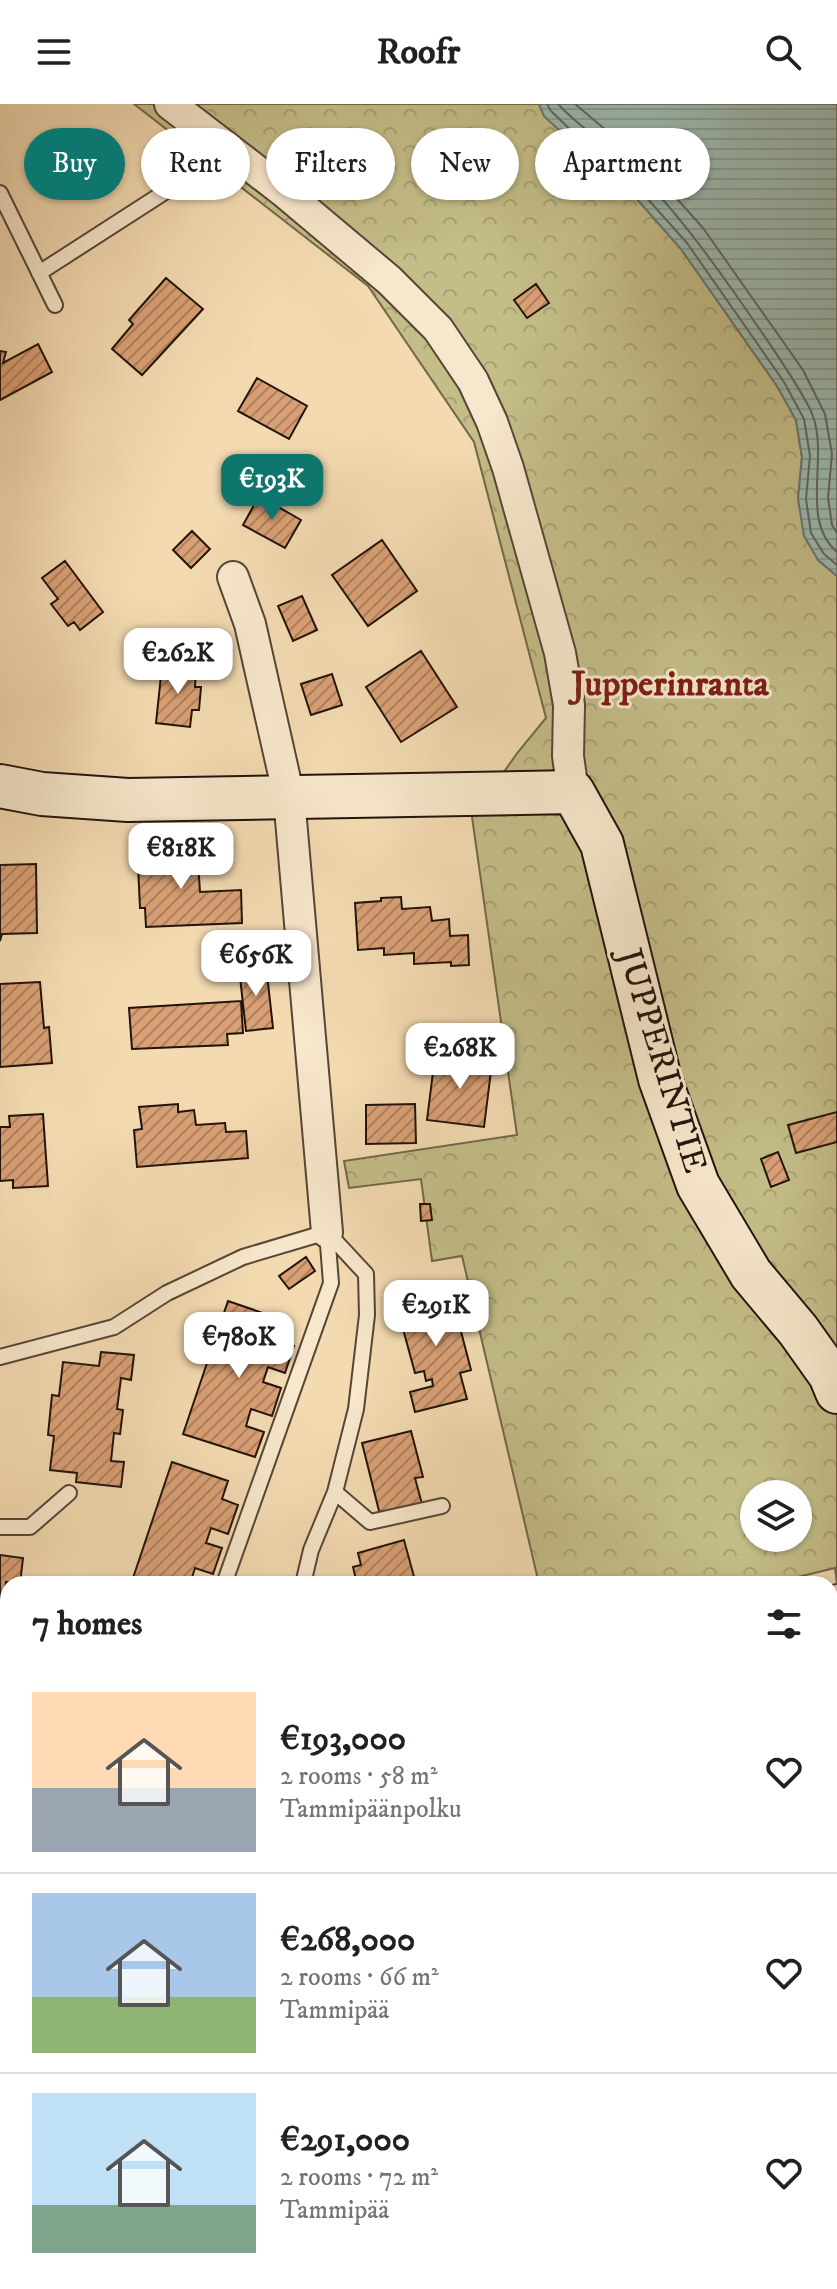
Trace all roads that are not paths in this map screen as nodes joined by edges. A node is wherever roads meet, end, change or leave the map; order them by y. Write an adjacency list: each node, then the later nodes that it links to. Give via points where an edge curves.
1 (170, 104): 2 (street)
2 (201, 128)
3 (250, 166): 10 (street, via 389,280 438,329 473,381 508,468 560,653 569,705)
4 (0, 193): 6 (lane)
5 (152, 200): 6 (lane)
6 (39, 273): 7 (lane)
7 (55, 305)
8 (233, 577): 11 (street, via 250,624)
9 (0, 786): 11 (street, via 128,800)
10 (573, 792): 11 (street); 14 (street, JUPPERINTIE, via 602,844 660,1079 698,1185 751,1274 798,1330)
11 (289, 797): 12 (street)
12 (327, 1232): 13 (lane, via 243,1257 167,1293 114,1327); 15 (lane, via 366,1274 367,1315 356,1409); 19 (lane, via 331,1283)
13 (0, 1357)
14 (837, 1392)
15 (335, 1492): 17 (lane, via 370,1522); 20 (lane)
16 (69, 1493): 18 (lane, via 30,1527)
17 (442, 1506)
18 (0, 1527)
19 (227, 1576)
20 (305, 1576)

